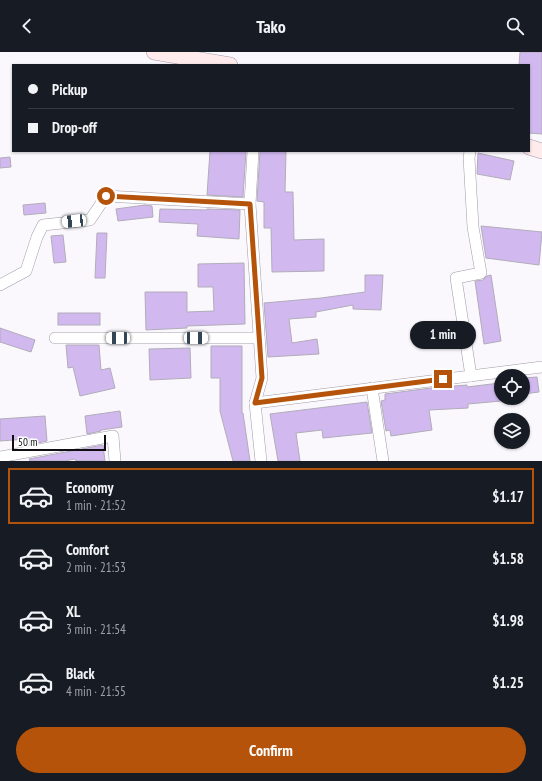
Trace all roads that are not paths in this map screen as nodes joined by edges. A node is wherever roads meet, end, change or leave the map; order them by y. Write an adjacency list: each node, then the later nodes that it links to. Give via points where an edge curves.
1 (154, 52): 2 (main road)
2 (224, 64)
3 (530, 147): 4 (main road)
4 (542, 151)
5 (253, 152): 7 (street)
6 (470, 152): 12 (street, via 473,228 481,273 456,278)
7 (250, 204): 8 (street, via 106,196 90,220 43,225 26,271); 10 (street)
8 (0, 285)
9 (55, 338): 10 (street)
10 (259, 338): 14 (street, via 262,378)
11 (542, 367): 12 (street)
12 (471, 376): 13 (street)
13 (372, 388): 14 (street); 18 (street)
14 (255, 403): 17 (street)
15 (0, 457): 16 (street, via 113,436)
16 (115, 461)
17 (261, 461)
18 (383, 461)

